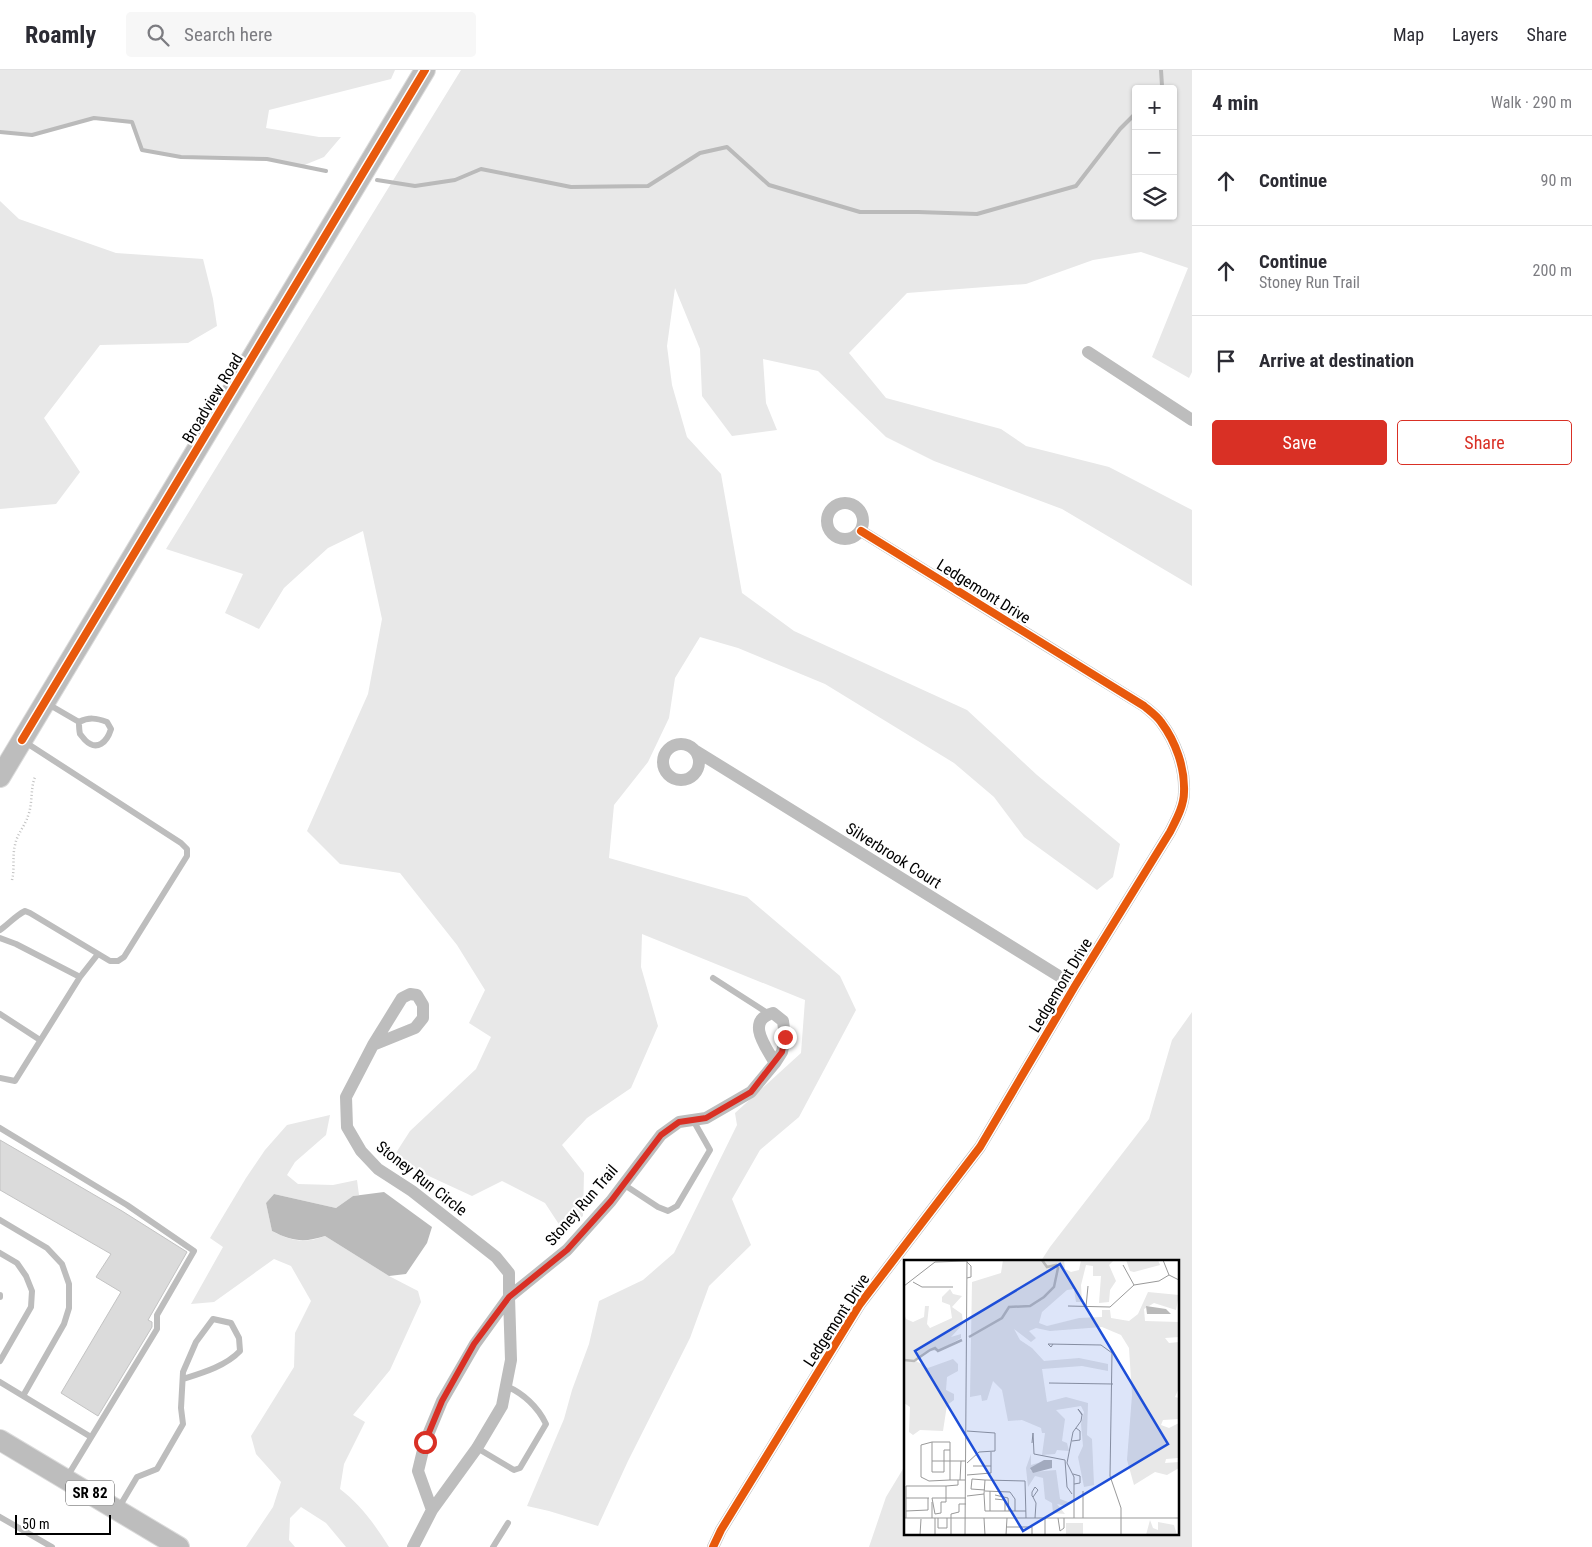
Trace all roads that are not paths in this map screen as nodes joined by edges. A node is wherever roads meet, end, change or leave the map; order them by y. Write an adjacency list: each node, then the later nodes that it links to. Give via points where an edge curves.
1 (425, 70): 5 (main road, Broadview Road)
2 (1088, 352): 3 (street)
3 (1192, 420)
4 (861, 531): 15 (street, Ledgemont Drive, via 1144,706 1160,721 1172,740 1182,765 1184,792 1180,811)
5 (45, 702): 6 (lane); 7 (main road, Broadview Road)
6 (78, 722): 6 (lane, via 88,718 107,722 111,729 108,738 101,745 88,743 80,735)
7 (22, 740): 9 (main road, Broadview Road); 12 (lane, via 187,849 187,856 124,957 110,961)
8 (696, 751): 15 (street, Silverbrook Court)
9 (0, 777)
10 (0, 930): 12 (lane, via 20,914 30,913)
11 (0, 938): 13 (lane)
12 (98, 954): 13 (lane)
13 (80, 977): 18 (lane)
14 (713, 978): 17 (lane)
15 (1075, 986): 45 (street, Ledgemont Drive, via 980,1147 860,1304 721,1530)
16 (0, 1014): 18 (lane)
17 (769, 1014): 20 (street, via 760,1022 758,1032); 20 (street, Stoney Run Trail, via 773,1013 783,1021 785,1037 782,1052)
18 (40, 1040): 21 (lane, via 15,1081)
19 (373, 1045): 27 (street, Stoney Run Circle, via 346,1097 347,1127 361,1151 378,1169 496,1256 509,1273)
20 (775, 1063): 22 (street, Stoney Run Trail, via 751,1092 706,1118)
21 (0, 1078)
22 (693, 1120): 24 (street, Stoney Run Trail, via 679,1122 661,1135); 24 (lane, via 710,1150 677,1206 668,1211 663,1209)
23 (0, 1128): 33 (lane, via 128,1205 194,1251 157,1315 157,1329)
24 (623, 1184): 27 (street, Stoney Run Trail, via 567,1250)
25 (0, 1220): 32 (lane, via 47,1248 62,1264 69,1284 69,1308 64,1324)
26 (0, 1253): 28 (lane, via 17,1264 32,1292 32,1307)
27 (509, 1297): 31 (street, via 511,1360); 38 (street, Stoney Run Trail, via 474,1344 442,1401 425,1442 418,1471)
28 (0, 1361)
29 (183, 1379): 29 (lane, via 196,1342 213,1319 231,1323 239,1338 240,1351 233,1359); 37 (lane, via 183,1424 157,1469 137,1477)
30 (0, 1382): 32 (lane)
31 (506, 1386): 35 (street, via 502,1406); 35 (lane, via 518,1391 541,1412 546,1424 520,1468 514,1470)
32 (23, 1396): 33 (lane)
33 (91, 1437): 36 (lane)
34 (0, 1440): 36 (main road, SR 82)
35 (477, 1448): 38 (street)
36 (66, 1478): 37 (main road, SR 82)
37 (118, 1510): 42 (main road, SR 82)
38 (432, 1510): 43 (street)
39 (0, 1516): 41 (lane)
40 (508, 1523): 44 (lane)
41 (52, 1547)
42 (179, 1547)
43 (413, 1547)
44 (494, 1547)
45 (714, 1547)

